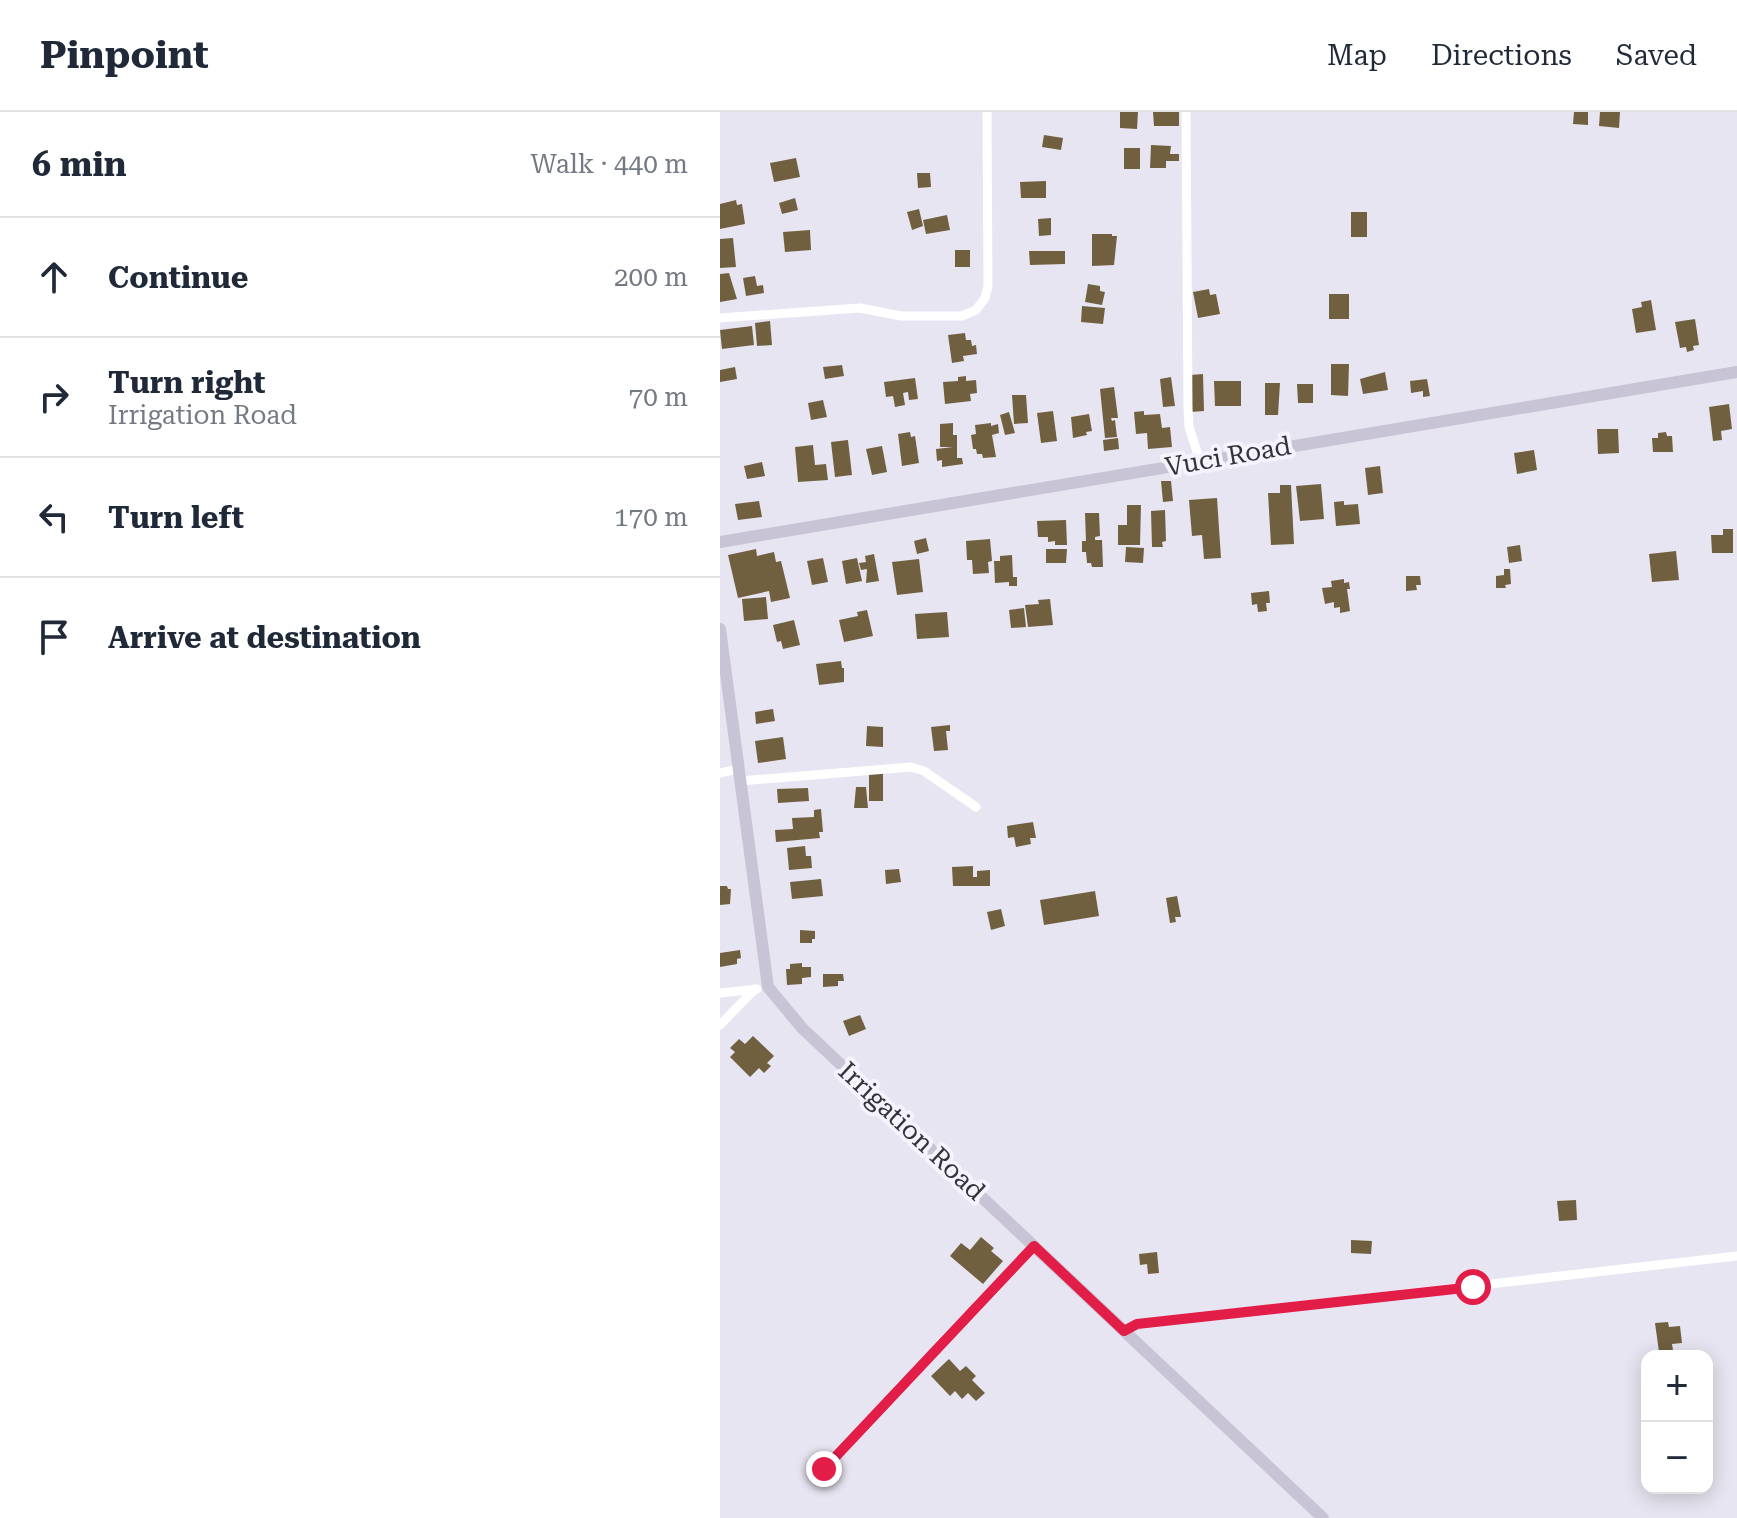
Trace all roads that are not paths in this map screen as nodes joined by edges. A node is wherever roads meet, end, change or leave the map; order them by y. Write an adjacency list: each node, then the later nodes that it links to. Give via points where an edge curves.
1 (987, 112): 3 (street, via 988,286 976,310 962,316 901,316 860,308)
2 (1186, 112): 5 (street, via 1188,408)
3 (720, 318)
4 (1737, 372): 5 (street, Vuci Road)
5 (1200, 461): 6 (street, Vuci Road)
6 (720, 542)
7 (720, 629): 9 (street)
8 (720, 773): 9 (street)
9 (739, 775): 10 (street, via 911,767); 11 (street)
10 (976, 807)
11 (762, 988): 12 (street); 13 (street); 14 (street, Irrigation Road)
12 (720, 993)
13 (720, 1025)
14 (1034, 1246): 16 (street, Irrigation Road); 17 (lane)
15 (1737, 1256): 16 (street, via 1137,1324)
16 (1124, 1331): 18 (street, Irrigation Road)
17 (824, 1469)
18 (1323, 1518)

